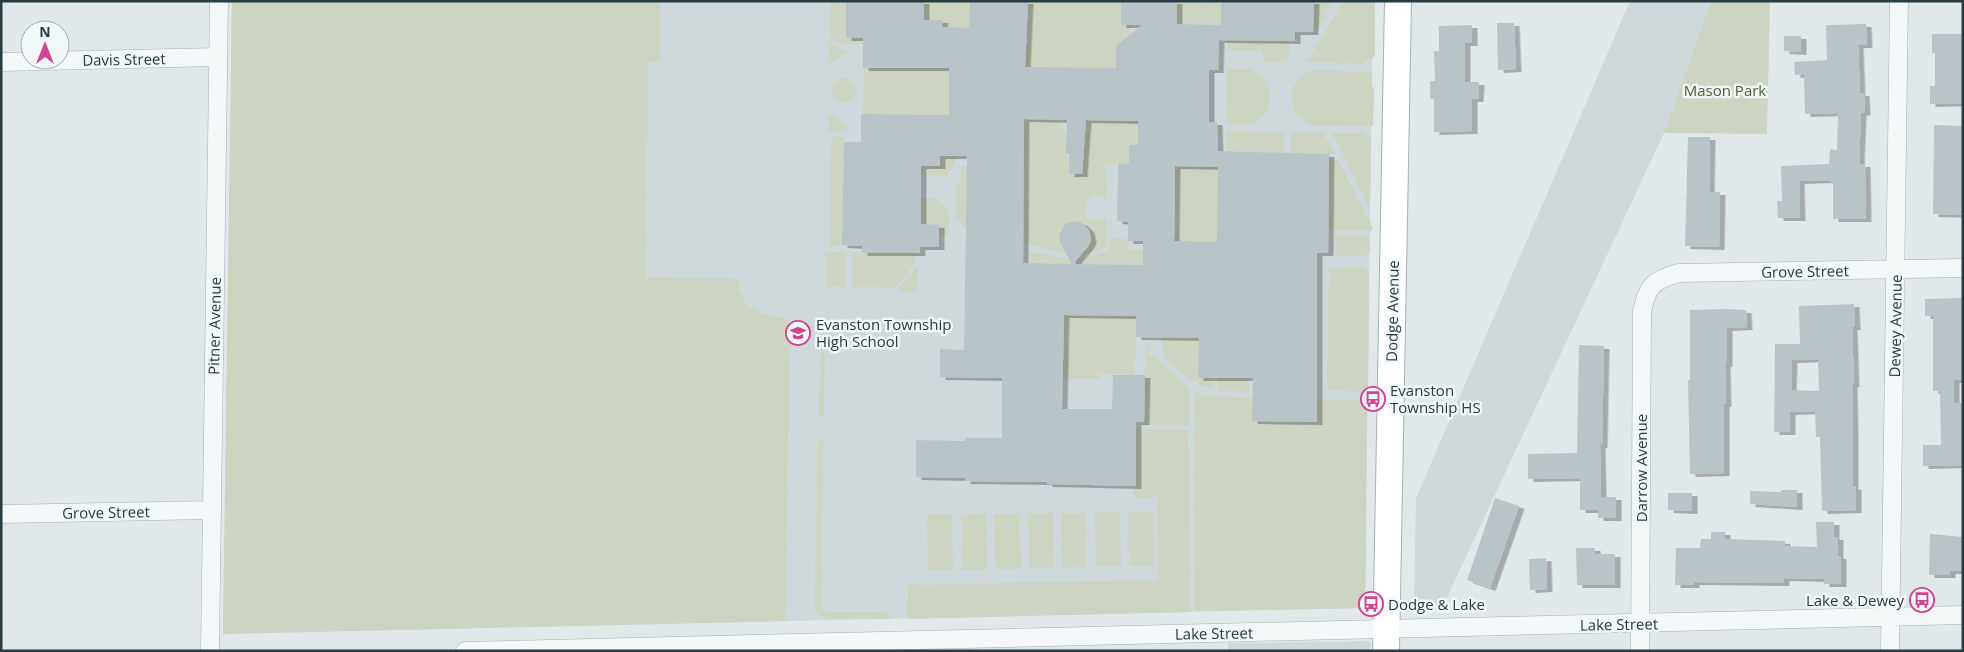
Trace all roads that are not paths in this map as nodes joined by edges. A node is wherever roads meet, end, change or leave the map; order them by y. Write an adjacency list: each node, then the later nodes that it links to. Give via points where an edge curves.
1 (219, 1): 4 (street, Pitner Avenue)
2 (1398, 1): 14 (main road, Dodge Avenue)
3 (1899, 1): 7 (street, Dewey Avenue)
4 (218, 57): 5 (street, Davis Street); 9 (street, Pitner Avenue)
5 (1, 62)
6 (1963, 268): 7 (street, Grove Street)
7 (1895, 270): 8 (street, Grove Street, via 1679,274 1662,278); 12 (street, Dewey Avenue)
8 (1650, 286): 13 (street, Darrow Avenue, via 1642,312)
9 (211, 510): 10 (street, Grove Street); 18 (street, Pitner Avenue)
10 (1, 514)
11 (1963, 615): 12 (street, Lake Street)
12 (1891, 617): 13 (street, Lake Street); 21 (street, Dewey Avenue)
13 (1640, 623): 14 (street, Lake Street); 20 (street, Darrow Avenue)
14 (1386, 640): 15 (street, Lake Street)
15 (1094, 643): 16 (street, Lake Street)
16 (799, 647): 17 (street, Lake Street)
17 (505, 650): 19 (street, Lake Street)
18 (210, 651)
19 (465, 651)
20 (1640, 651)
21 (1890, 651)

